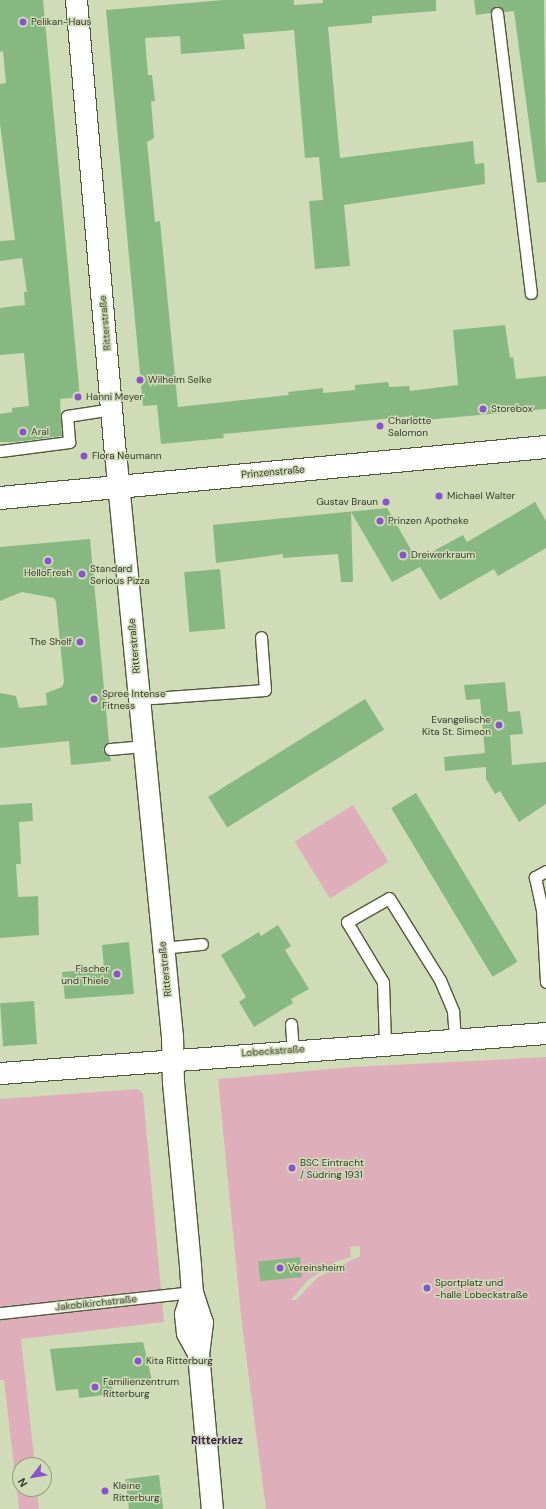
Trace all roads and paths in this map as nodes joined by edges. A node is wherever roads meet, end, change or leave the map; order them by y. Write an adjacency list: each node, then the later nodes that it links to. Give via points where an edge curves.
1 (76, 0): 4 (street, Ritterstraße)
2 (497, 12): 3 (lane)
3 (530, 293)
4 (112, 409): 6 (lane, via 67,416 69,442); 7 (street, Ritterstraße)
5 (546, 447): 7 (main road, Prinzenstraße)
6 (0, 451)
7 (118, 486): 8 (main road, Prinzenstraße); 10 (street, Ritterstraße)
8 (0, 498)
9 (261, 637): 10 (lane, via 265,690)
10 (139, 699): 11 (street, Ritterstraße)
11 (143, 746): 12 (lane); 15 (street, Ritterstraße)
12 (110, 749)
13 (546, 871): 16 (lane, via 535,877 542,910)
14 (202, 944): 15 (lane)
15 (163, 948): 22 (street, Ritterstraße)
16 (546, 982)
17 (291, 1024): 21 (lane)
18 (546, 1033): 19 (street, Lobeckstraße)
19 (456, 1040): 20 (street, Lobeckstraße); 20 (lane, via 452,1012 440,980 389,898 347,922 383,982)
20 (385, 1043): 21 (street, Lobeckstraße)
21 (293, 1050): 22 (street, Lobeckstraße)
22 (172, 1058): 23 (street, Lobeckstraße); 24 (street, Ritterstraße)
23 (0, 1073)
24 (192, 1292): 25 (lane, Jakobikirchstraße); 26 (street, Ritterstraße, via 186,1314 187,1333 198,1353)
25 (0, 1313)
26 (212, 1509)

